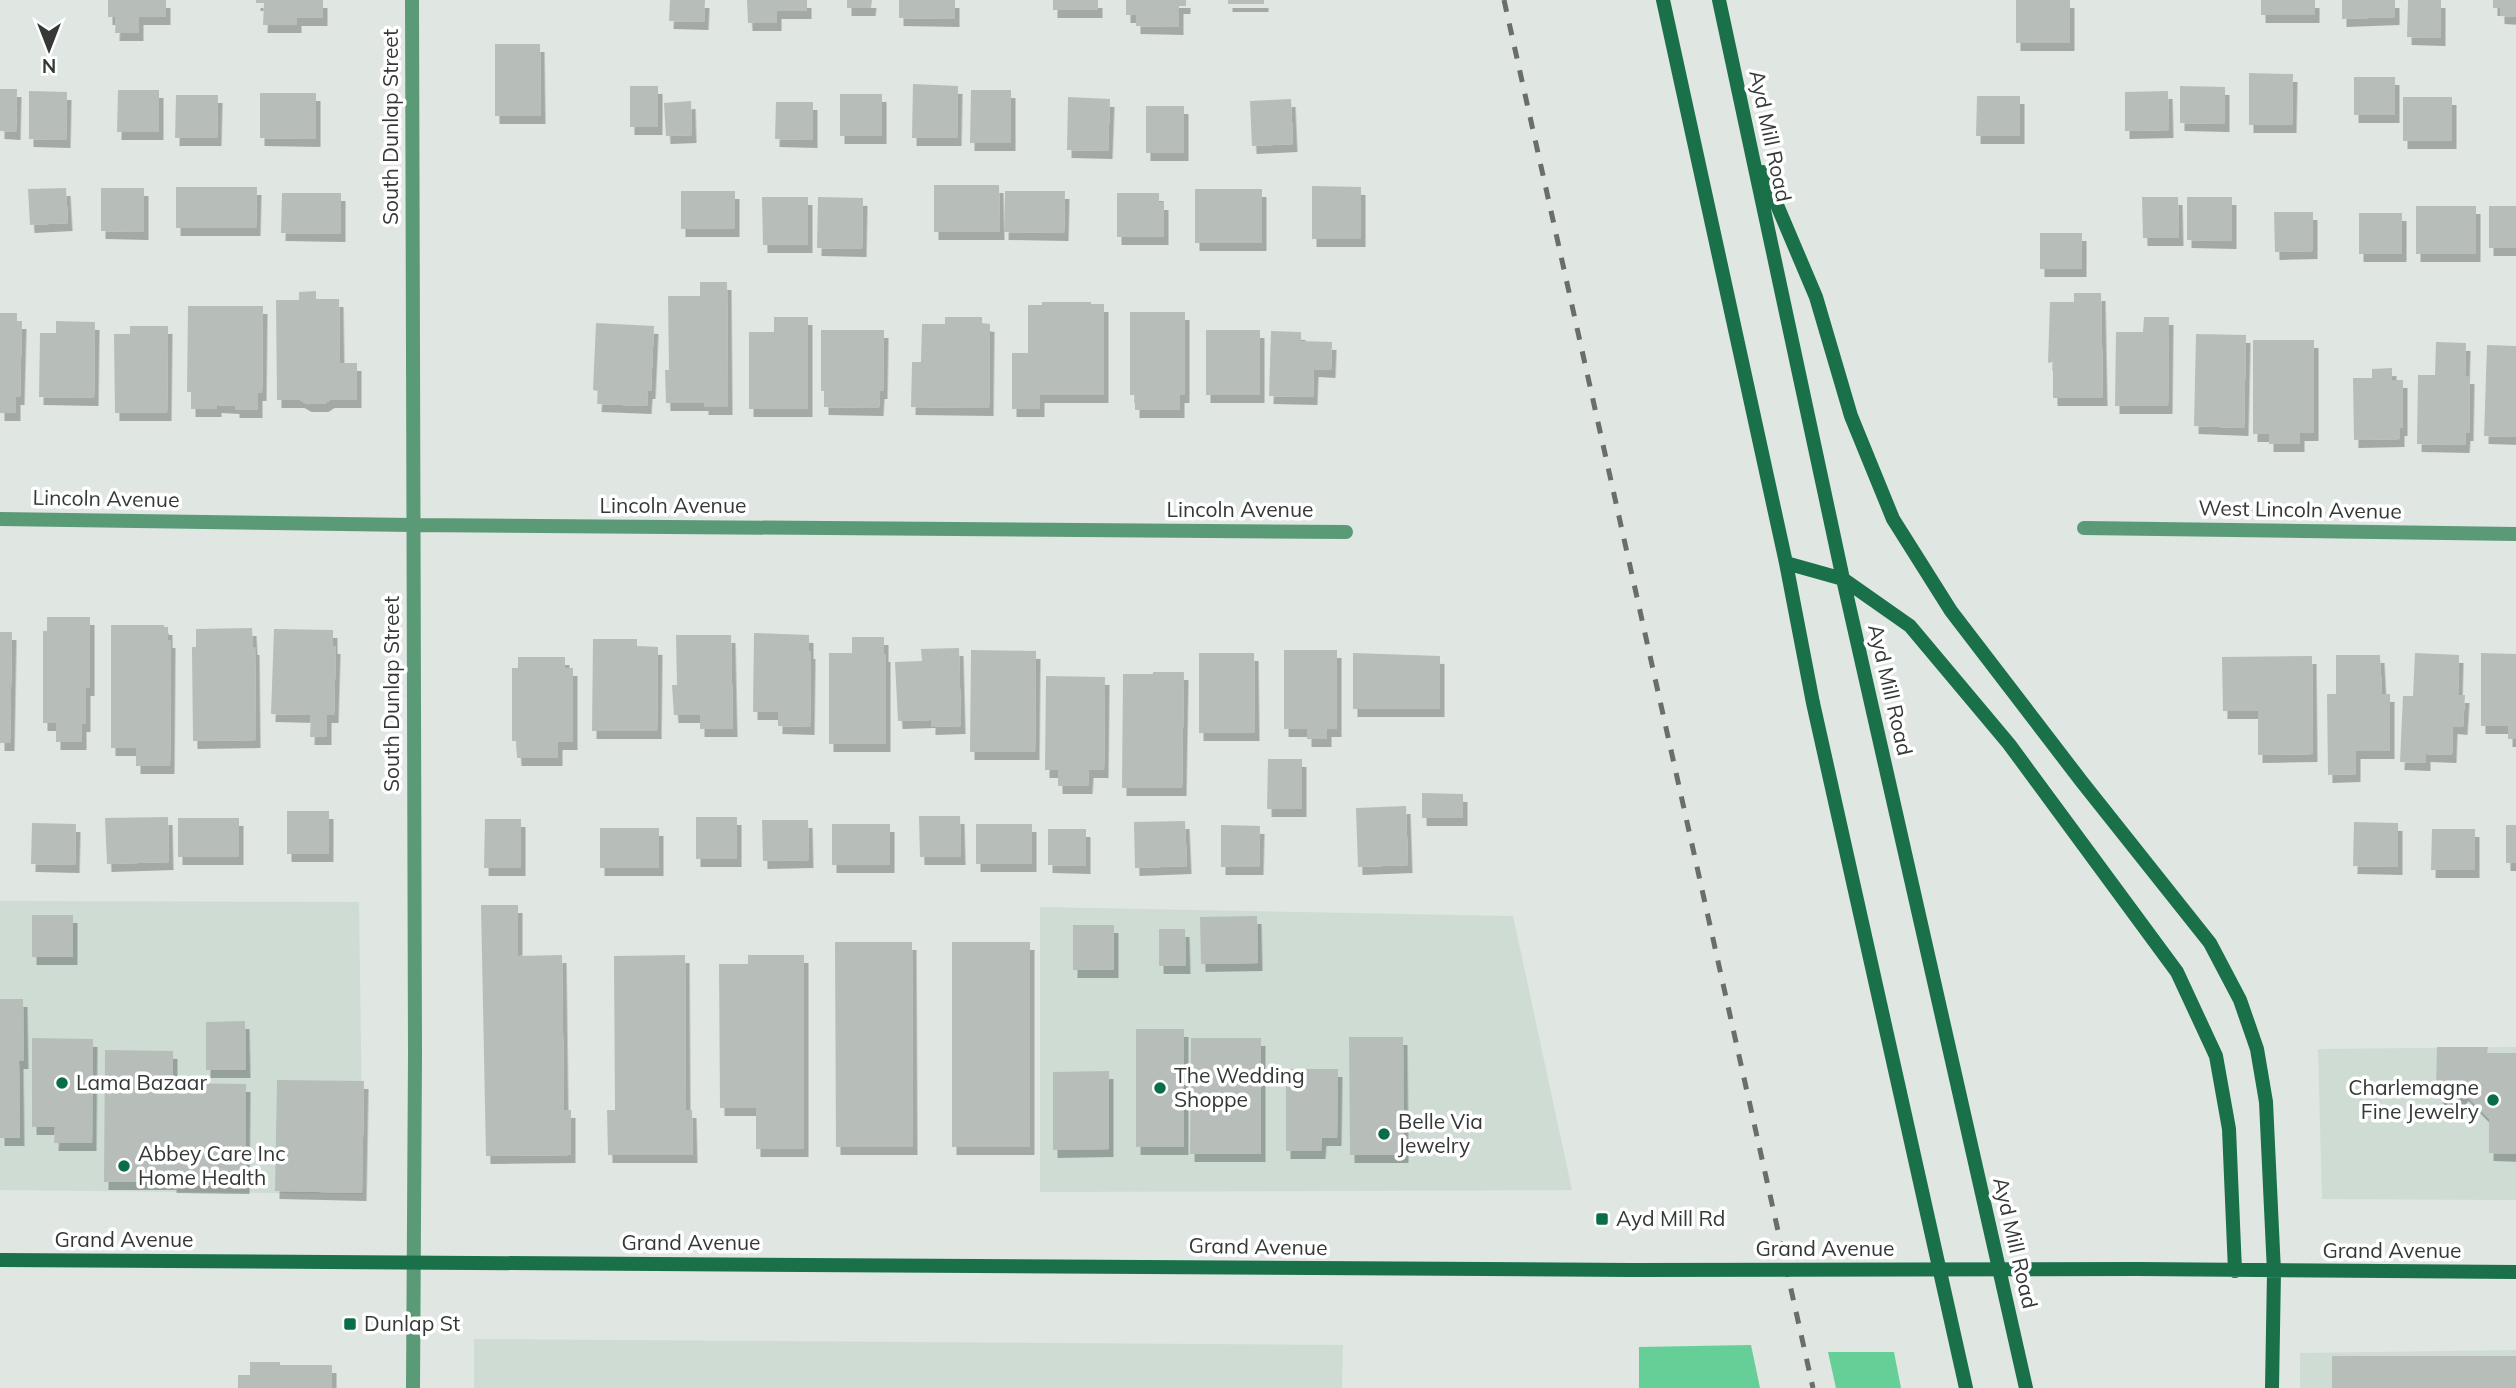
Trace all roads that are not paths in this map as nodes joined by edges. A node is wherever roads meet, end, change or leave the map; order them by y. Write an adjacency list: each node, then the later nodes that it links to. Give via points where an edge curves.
1 (412, 0): 6 (street, South Dunlap Street)
2 (1663, 0): 10 (main road)
3 (1719, 0): 4 (main road, Ayd Mill Road)
4 (1751, 142): 11 (main road, Ayd Mill Road); 15 (main road, via 1816,297 1851,416 1893,519 1951,611 2210,943 2240,1000 2257,1049 2266,1102)
5 (0, 519): 6 (street, Lincoln Avenue)
6 (412, 525): 8 (street, Lincoln Avenue); 13 (street, South Dunlap Street)
7 (2084, 528): 9 (street, West Lincoln Avenue)
8 (1346, 532)
9 (2516, 534)
10 (1786, 563): 11 (main road); 18 (main road)
11 (1843, 579): 14 (main road, via 1910,626 2009,744 2177,972 2216,1056 2229,1129); 19 (main road, Ayd Mill Road)
12 (0, 1260): 13 (main road, Grand Avenue)
13 (414, 1262): 14 (main road, Grand Avenue, bridge); 17 (street, South Dunlap Street)
14 (2235, 1271): 15 (main road, Grand Avenue)
15 (2274, 1272): 16 (main road, Grand Avenue); 20 (main road)
16 (2516, 1272)
17 (413, 1388)
18 (1966, 1388)
19 (2026, 1388)
20 (2272, 1388)

